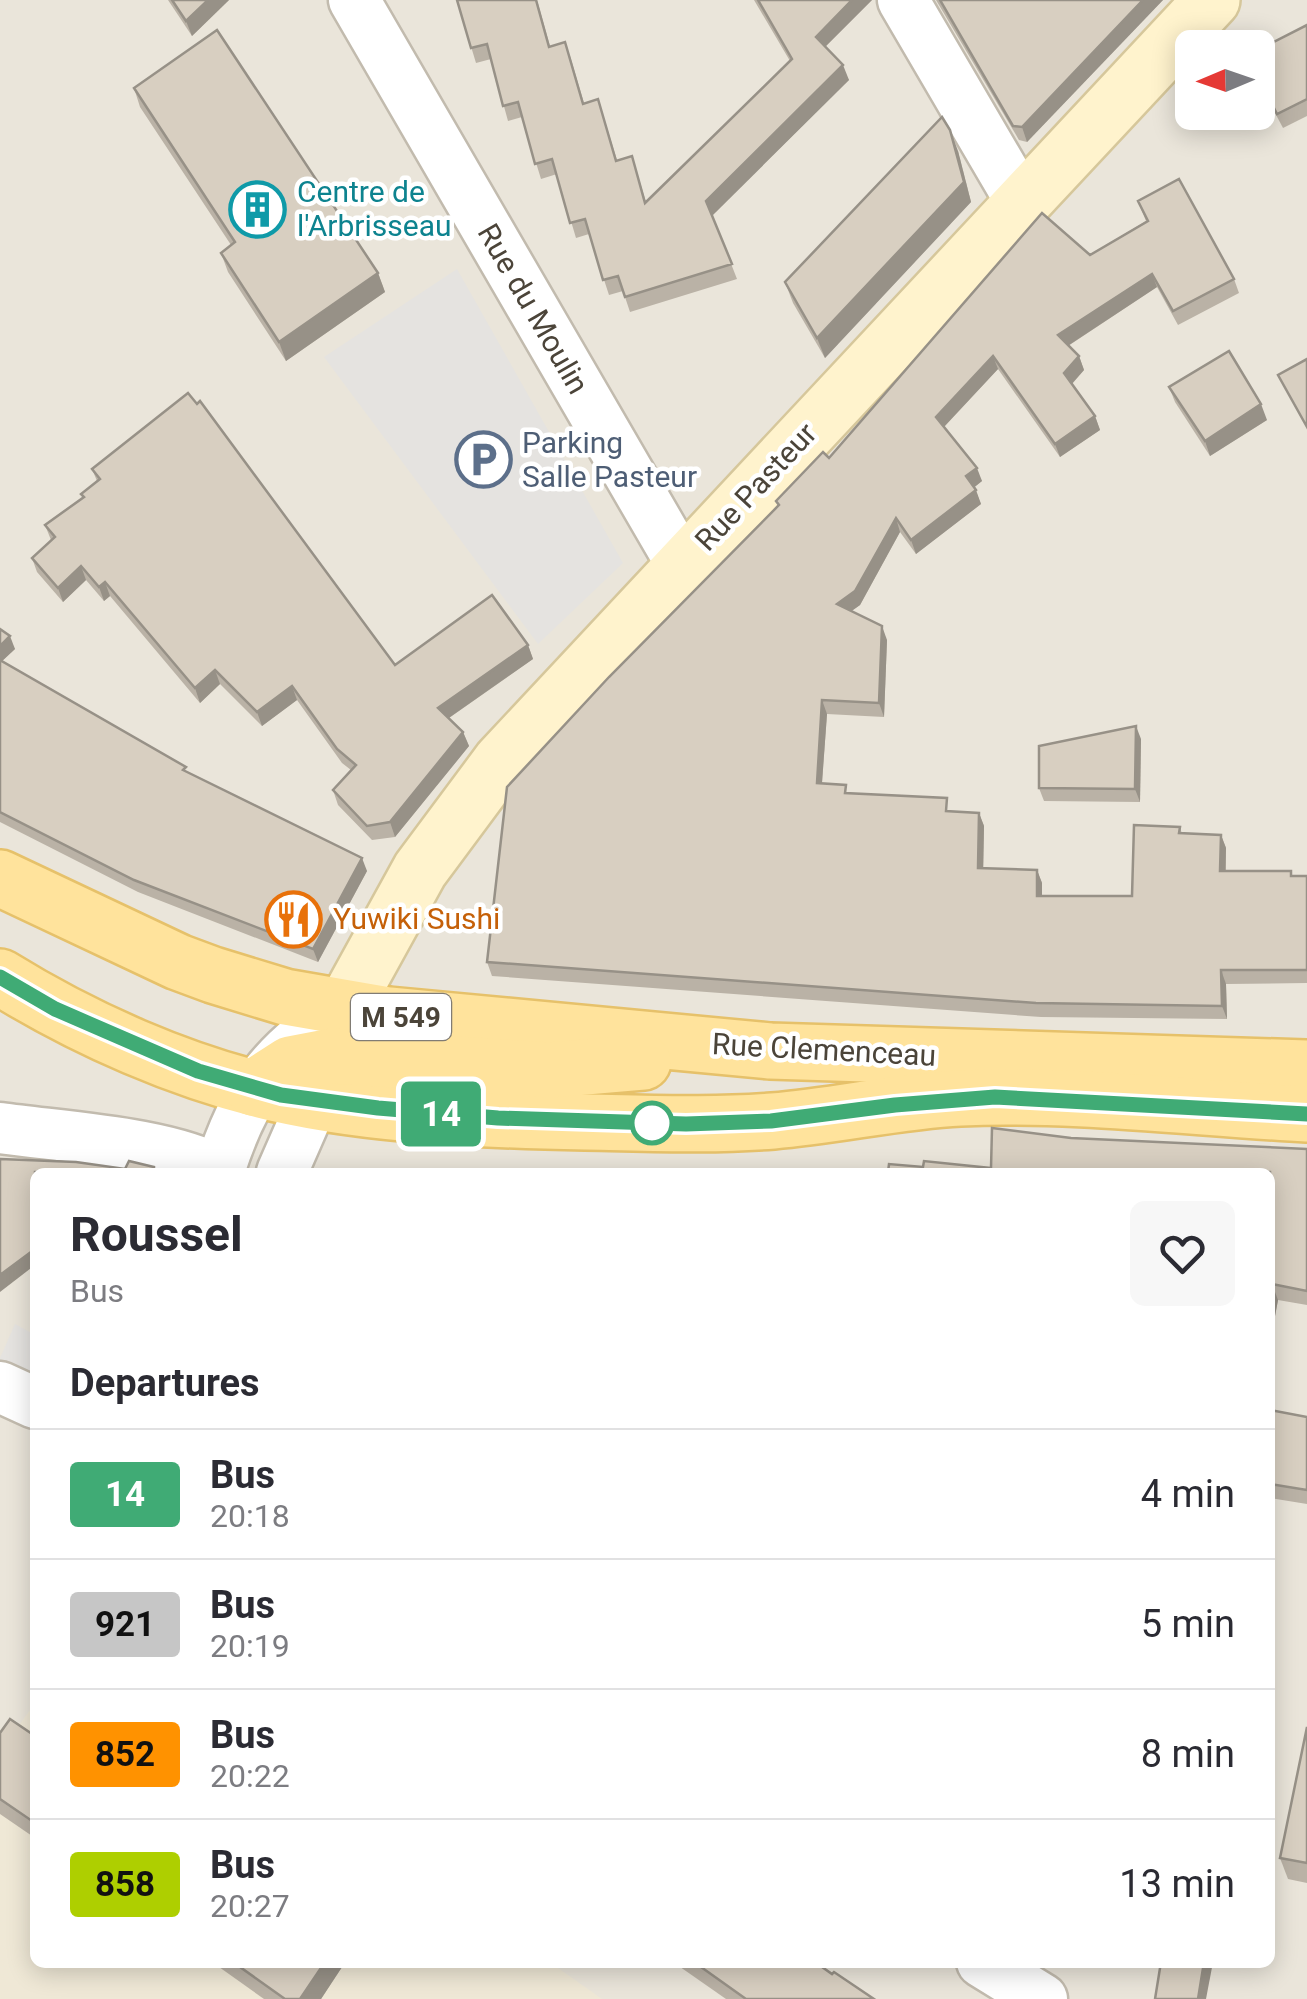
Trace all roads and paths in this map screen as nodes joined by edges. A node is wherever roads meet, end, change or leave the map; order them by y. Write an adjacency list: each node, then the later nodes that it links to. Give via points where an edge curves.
1 (354, 0): 5 (street, Rue du Moulin)
2 (903, 0): 4 (street)
3 (1212, 0): 4 (street, Rue Pasteur)
4 (1023, 204): 5 (street, Rue Pasteur)
5 (682, 565): 8 (street, Rue Pasteur, via 472,797 420,870)
6 (0, 878): 8 (main road, Rue Clemenceau / M 549, via 178,962 253,989)
7 (0, 977): 10 (main road, via 168,1060)
8 (330, 1055): 9 (main road, Rue Clemenceau, via 550,1070 770,1051); 10 (main road, via 290,1064); 11 (main road, Rue Clemenceau / M 549, via 498,1118 771,1121 995,1097); 15 (street)
9 (1307, 1068)
10 (253, 1088): 14 (street)
11 (1307, 1114)
12 (0, 1128): 13 (street, via 165,1152)
13 (209, 1168)
14 (222, 1168)
15 (284, 1168)
16 (0, 1387): 17 (street)
17 (30, 1401)
18 (992, 1968): 19 (street)
19 (1042, 1999)

